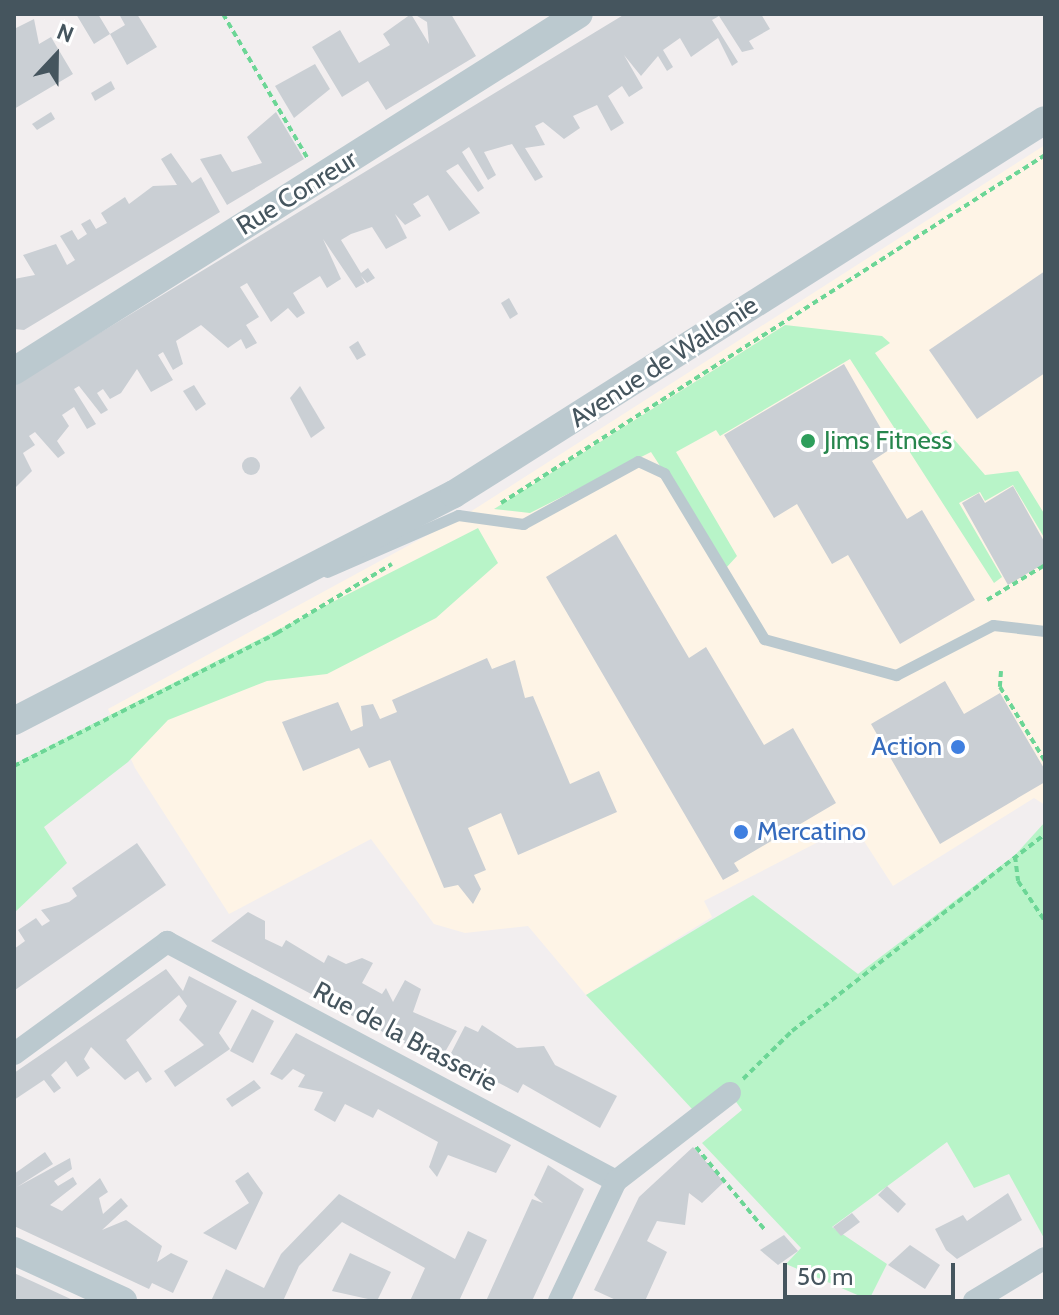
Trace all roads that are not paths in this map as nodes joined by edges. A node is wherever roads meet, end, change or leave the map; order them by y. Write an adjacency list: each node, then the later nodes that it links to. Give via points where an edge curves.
1 (579, 14): 3 (street, Rue Conreur)
2 (1045, 120): 4 (street, Avenue de Wallonie, via 515,457)
3 (15, 368)
4 (273, 589): 5 (lane, Avenue de Wallonie, via 356,564 458,515 523,524 625,463 651,462 664,473 764,639 896,675 993,625); 6 (street, Avenue de Wallonie)
5 (1045, 631)
6 (14, 721)
7 (14, 1054): 9 (street, Rue de la Brasserie, via 167,942)
8 (730, 1093): 9 (street)
9 (616, 1181): 13 (street)
10 (14, 1251): 12 (street)
11 (1045, 1258): 14 (street)
12 (123, 1301)
13 (559, 1301)
14 (974, 1301)

